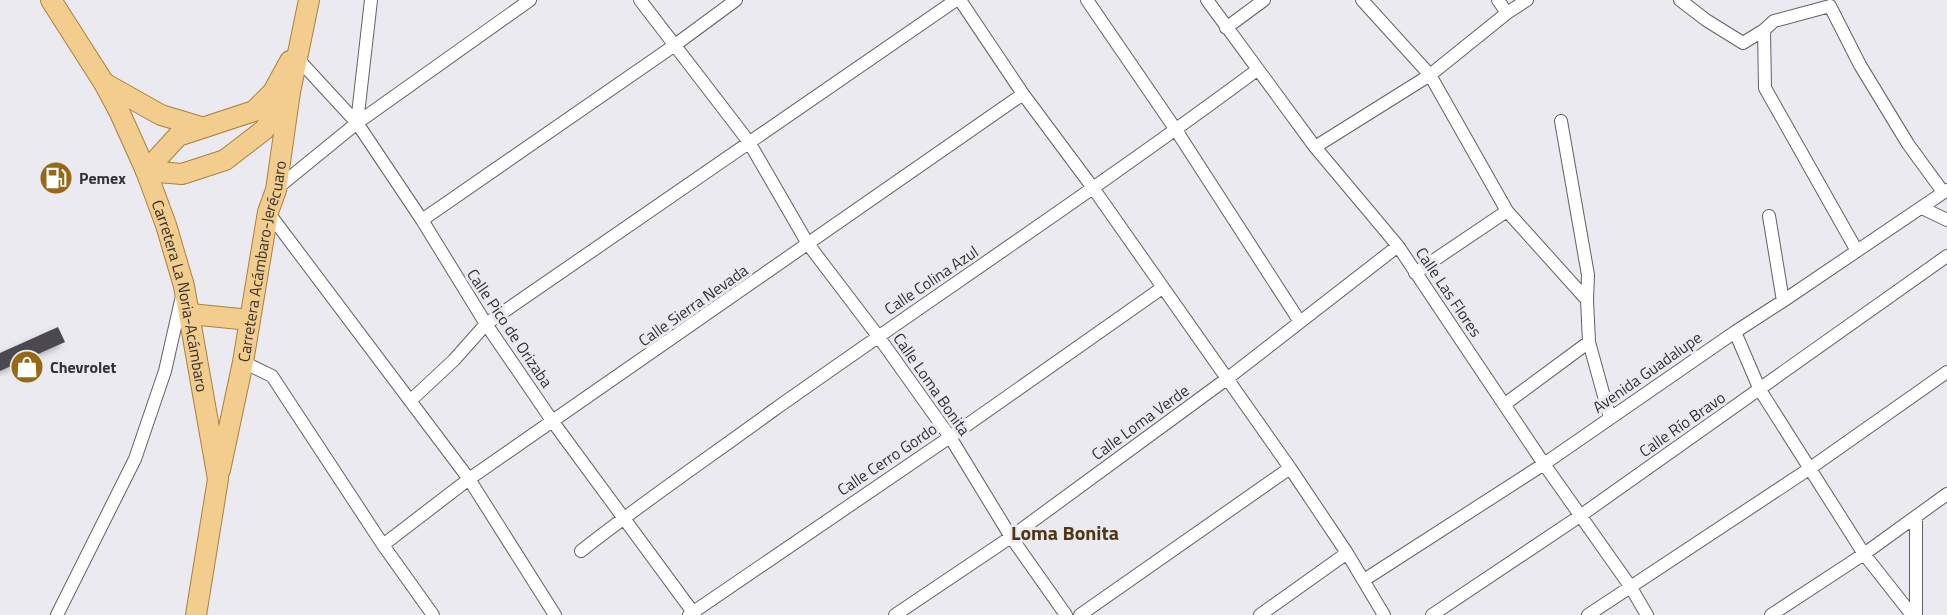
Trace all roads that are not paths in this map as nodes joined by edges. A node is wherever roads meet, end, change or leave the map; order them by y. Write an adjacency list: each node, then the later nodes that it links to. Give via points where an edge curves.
1 (51, 0): 22 (main road, Carretera La Noria-Acámbaro)
2 (309, 0): 19 (main road, Carretera Acámbaro-Jerécuaro)
3 (371, 0): 26 (street)
4 (530, 0): 26 (street)
5 (640, 0): 18 (street, Calle Loma Bonita)
6 (736, 0): 18 (street)
7 (958, 0): 24 (street); 29 (street)
8 (1087, 0): 28 (street)
9 (1207, 0): 16 (street, Calle Las Flores)
10 (1264, 0): 16 (street)
11 (1362, 0): 21 (street)
12 (1498, 0): 15 (street)
13 (1527, 0): 15 (street)
14 (1680, 0): 17 (street, via 1743,43)
15 (1507, 13): 21 (street)
16 (1226, 28): 20 (street, Calle Las Flores)
17 (1764, 30): 34 (street, via 1774,21 1830,6 1908,144); 43 (street, via 1765,88)
18 (675, 45): 29 (street, Calle Loma Bonita); 39 (street)
19 (299, 51): 23 (main road, Carretera Acámbaro-Jerécuaro); 26 (street, Calle Pico de Orizaba); 27 (main road, via 273,92 254,111)
20 (1257, 70): 28 (street, Calle Colina Azul); 30 (street, Calle Las Flores)
21 (1430, 75): 30 (street); 36 (street)
22 (104, 83): 27 (main road, via 161,114); 31 (main road, Carretera La Noria-Acámbaro)
23 (290, 92): 31 (main road, via 264,130 225,160 182,174); 33 (main road, Carretera Acámbaro-Jerécuaro)
24 (1023, 94): 32 (street); 41 (street, Calle Sierra Nevada)
25 (1561, 121): 48 (street, via 1587,275)
26 (357, 123): 33 (street); 39 (street, Calle Pico de Orizaba)
27 (201, 128): 31 (main road, via 178,136)
28 (1176, 130): 32 (street, Calle Colina Azul); 52 (street)
29 (749, 142): 41 (street, Calle Loma Bonita); 53 (street)
30 (1315, 147): 42 (street, Calle Las Flores)
31 (146, 171): 46 (main road, Carretera La Noria-Acámbaro)
32 (1093, 188): 47 (street); 55 (street, Calle Colina Azul)
33 (276, 190): 37 (main road, Carretera Acámbaro-Jerécuaro)
34 (1945, 191): 35 (street, Avenida Guadalupe)
35 (1922, 208): 40 (street); 43 (street, Avenida Guadalupe)
36 (1507, 211): 45 (street); 48 (street)
37 (268, 212): 51 (main road, Carretera Acámbaro-Jerécuaro); 61 (street)
38 (1769, 216): 49 (street)
39 (422, 220): 53 (street, Calle Pico de Orizaba)
40 (1947, 220)
41 (808, 244): 55 (street, Calle Loma Bonita); 64 (street, Calle Sierra Nevada)
42 (1398, 246): 45 (street, Calle Las Flores); 52 (street, Calle Loma Verde)
43 (1857, 251): 49 (street, Avenida Guadalupe)
44 (1947, 256): 60 (street, Calle Río Bravo)
45 (1415, 273): 62 (street, Calle Las Flores)
46 (184, 286): 50 (main road, Carretera La Noria-Acámbaro); 83 (street, via 165,371 135,459)
47 (1162, 288): 59 (street); 65 (street, Calle Cerro Gordo)
48 (1587, 300): 56 (street)
49 (1783, 301): 54 (street, Avenida Guadalupe)
50 (190, 314): 51 (main road); 69 (main road, Carretera La Noria-Acámbaro)
51 (250, 320): 57 (main road, Carretera Acámbaro-Jerécuaro)
52 (1300, 322): 59 (street, Calle Loma Verde)
53 (486, 324): 61 (street); 64 (street, Calle Pico de Orizaba)
54 (1735, 332): 60 (street); 63 (street, Avenida Guadalupe)
55 (878, 336): 65 (street, Calle Loma Bonita); 73 (street, Calle Colina Azul)
56 (1589, 342): 62 (street); 63 (street)
57 (243, 362): 69 (main road, Carretera Acámbaro-Jerécuaro); 76 (street, via 272,376)
58 (1947, 372): 68 (street)
59 (1228, 378): 67 (street); 75 (street, Calle Loma Verde)
60 (1760, 390): 68 (street); 72 (street, Calle Río Bravo)
61 (410, 401): 70 (street)
62 (1505, 404): 66 (street, Calle Las Flores)
63 (1610, 418): 66 (street, Avenida Guadalupe)
64 (554, 422): 70 (street, Calle Sierra Nevada); 73 (street, Calle Pico de Orizaba)
65 (950, 437): 75 (street, Calle Loma Bonita); 82 (street, Calle Cerro Gordo)
66 (1544, 464): 72 (street, Calle Las Flores); 80 (street, Avenida Guadalupe)
67 (1290, 468): 78 (street); 89 (street)
68 (1809, 469): 79 (street); 81 (street)
69 (218, 479): 84 (main road, Carretera La Noria-Acámbaro)
70 (469, 479): 76 (street, Calle Sierra Nevada); 86 (street)
71 (1947, 494): 74 (street)
72 (1580, 516): 81 (street, Calle Las Flores); 92 (street, Calle Río Bravo)
73 (624, 517): 77 (street, Calle Colina Azul); 82 (street, Calle Pico de Orizaba)
74 (1916, 517): 79 (street); 96 (street)
75 (1011, 537): 87 (street, Calle Loma Verde); 88 (street, Calle Loma Bonita)
76 (383, 545): 85 (street)
77 (581, 551)
78 (1347, 553): 80 (street); 90 (street)
79 (1864, 554): 95 (street); 96 (street)
80 (1364, 580): 91 (street)
81 (1630, 586): 93 (street); 94 (street, Calle Las Flores)
82 (693, 614)
83 (57, 615)
84 (196, 615)
85 (433, 615)
86 (555, 615)
87 (895, 615)
88 (1066, 615)
89 (1080, 615)
90 (1260, 615)
91 (1384, 615)
92 (1432, 615)
93 (1588, 615)
94 (1647, 615)
95 (1771, 615)
96 (1914, 615)

